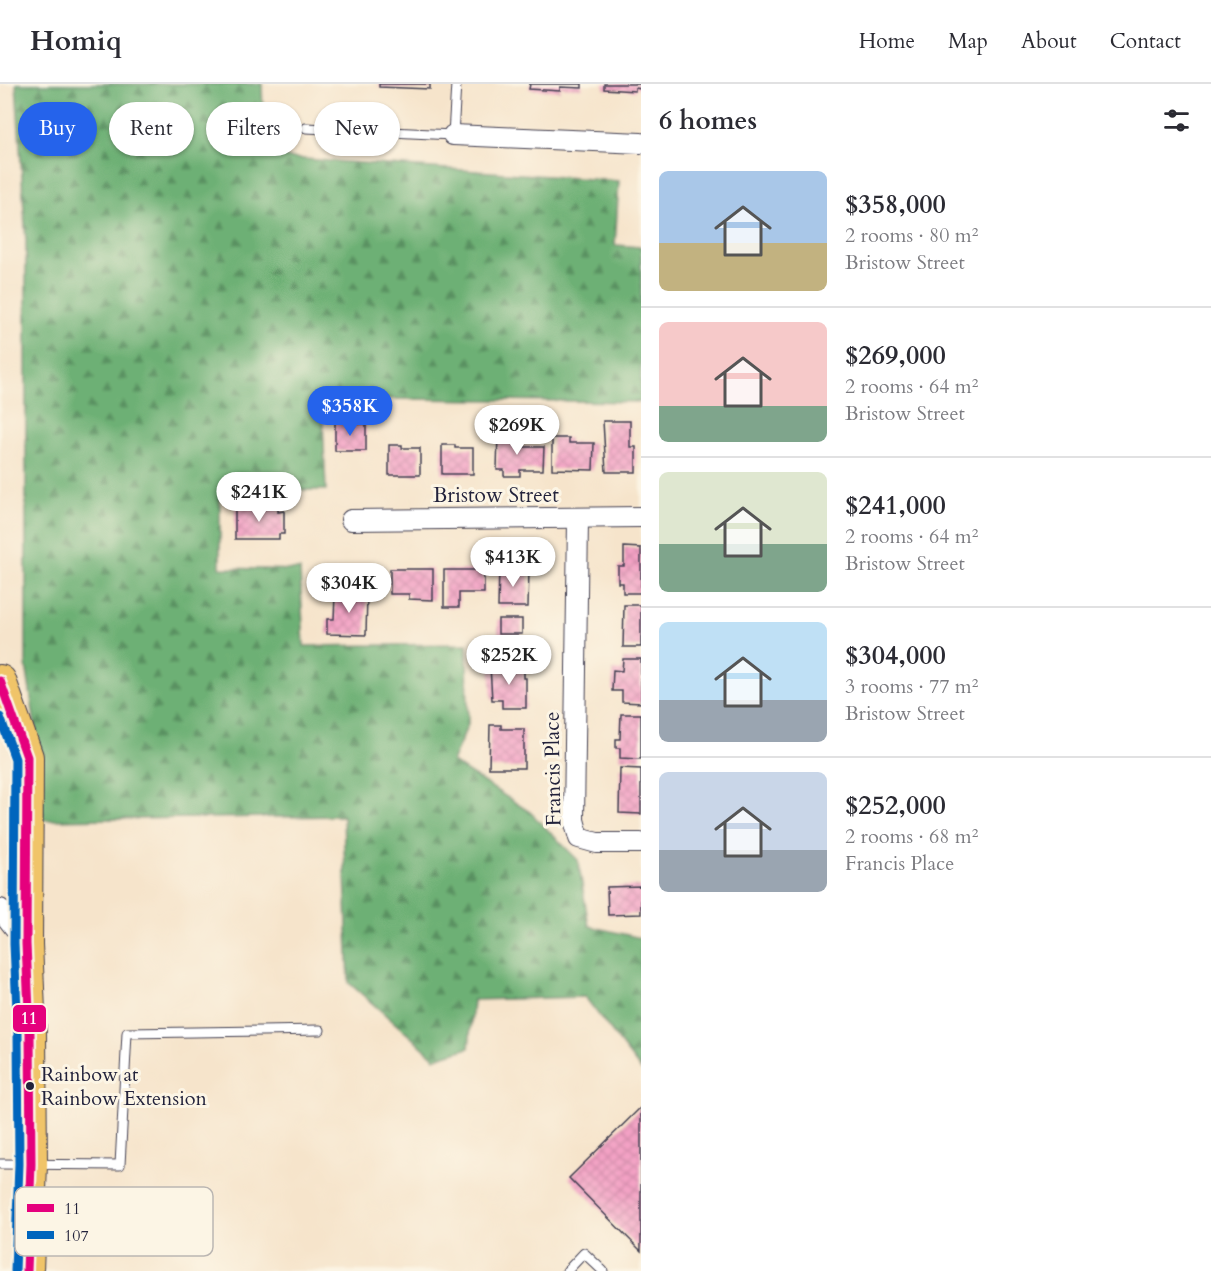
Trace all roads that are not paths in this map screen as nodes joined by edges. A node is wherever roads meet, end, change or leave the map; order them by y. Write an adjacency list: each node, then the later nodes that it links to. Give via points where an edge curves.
1 (456, 84): 3 (lane)
2 (306, 128): 3 (lane)
3 (453, 135): 4 (street)
4 (641, 143)
5 (641, 518): 6 (street, Bristow Street)
6 (578, 519): 7 (street, Bristow Street); 9 (street, Francis Place, via 574,820 579,838 597,843)
7 (351, 520)
8 (0, 681): 11 (main road, via 27,757)
9 (641, 843)
10 (0, 909): 11 (street)
11 (26, 944): 14 (main road)
12 (320, 1030): 14 (lane, via 127,1033 120,1165)
13 (0, 1164): 14 (lane)
14 (31, 1164): 15 (main road)
15 (30, 1187)
16 (28, 1256): 17 (main road)
17 (27, 1271)
18 (567, 1271): 19 (lane, via 584,1253)
19 (603, 1271)

